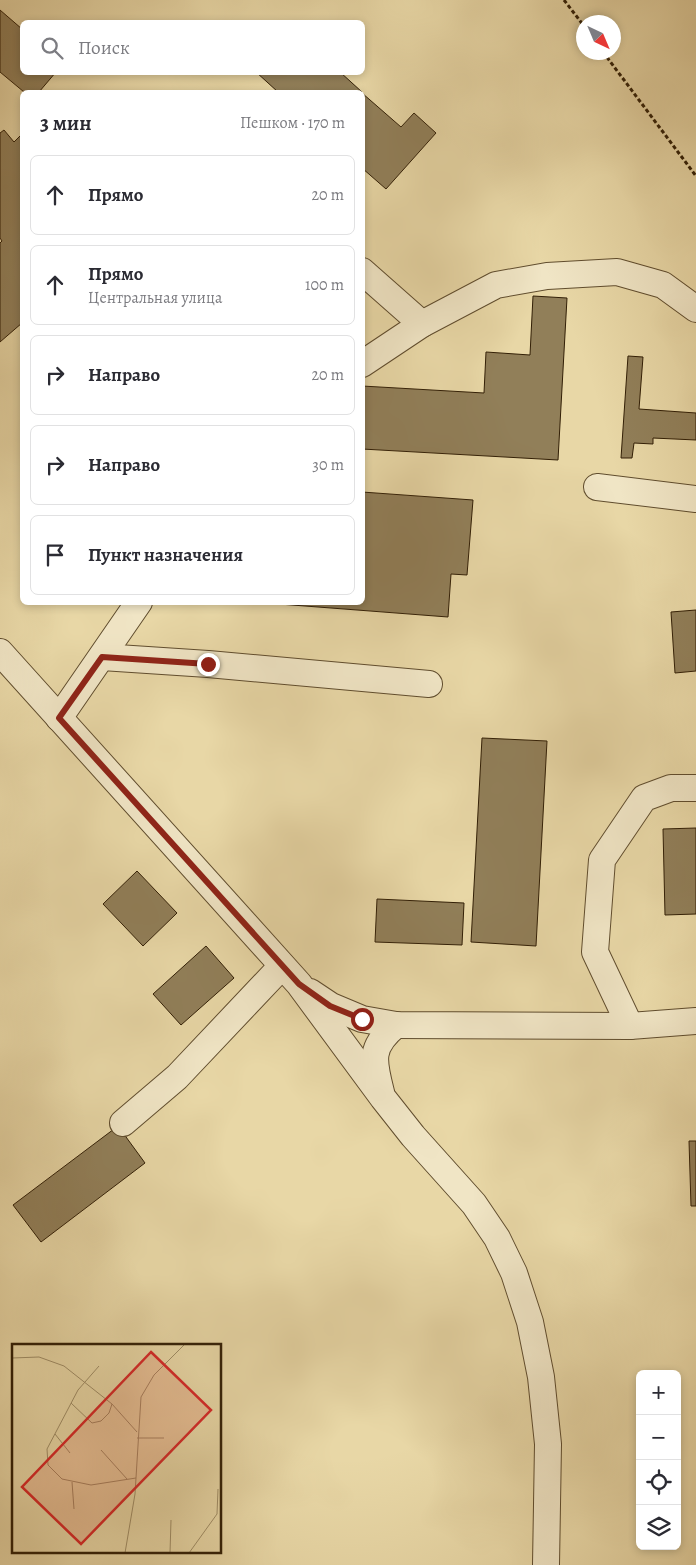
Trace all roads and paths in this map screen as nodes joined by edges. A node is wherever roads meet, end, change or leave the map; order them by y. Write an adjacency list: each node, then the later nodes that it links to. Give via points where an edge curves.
1 (564, 0): 2 (path)
2 (576, 16)
3 (609, 60): 4 (path)
4 (696, 176)
5 (365, 274): 7 (street)
6 (696, 309): 7 (street, via 663,284 617,272 597,273 547,276 496,285)
7 (422, 324): 8 (street)
8 (365, 362)
9 (597, 487): 10 (street)
10 (696, 499)
11 (137, 605): 13 (street)
12 (0, 652): 15 (street)
13 (102, 657): 14 (street); 15 (street)
14 (429, 684)
15 (59, 718): 17 (street)
16 (696, 788): 20 (street, via 670,788 644,798 602,860 595,952)
17 (290, 975): 19 (street, via 330,1006 362,1019); 21 (street); 22 (street)
18 (696, 1021): 20 (street)
19 (396, 1025): 20 (street); 21 (street, via 385,1034 376,1049 375,1069)
20 (630, 1026)
21 (383, 1098): 23 (street, via 474,1204 497,1238 514,1273 530,1322 541,1377 548,1444)
22 (123, 1123)
23 (546, 1565)

